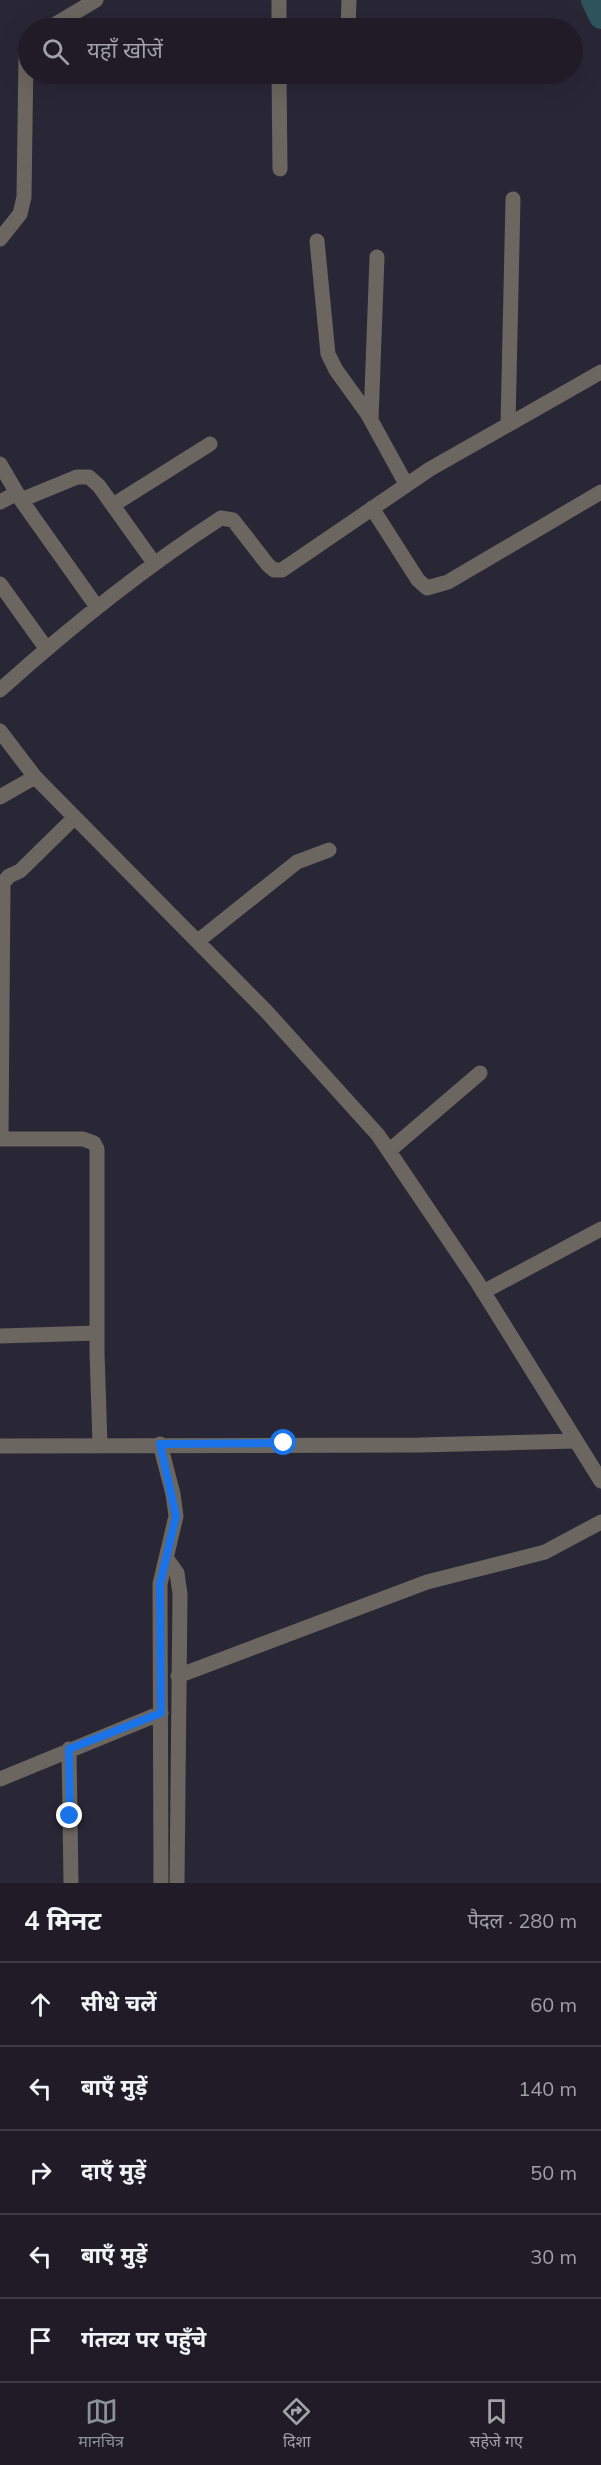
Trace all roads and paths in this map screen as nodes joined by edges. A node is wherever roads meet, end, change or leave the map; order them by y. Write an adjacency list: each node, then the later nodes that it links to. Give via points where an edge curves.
1 (96, 0): 4 (street)
2 (279, 0): 5 (street)
3 (349, 0): 6 (street)
4 (66, 18)
5 (279, 18)
6 (348, 18)
7 (26, 84): 11 (street, via 24,197 20,214)
8 (279, 84): 9 (street)
9 (280, 169)
10 (513, 199): 16 (street)
11 (0, 239)
12 (317, 241): 15 (street, via 328,354)
13 (377, 256): 15 (street)
14 (601, 372): 16 (street)
15 (371, 420): 19 (street)
16 (508, 425): 19 (street)
17 (210, 444): 23 (street)
18 (0, 464): 21 (street)
19 (406, 484): 24 (street)
20 (601, 492): 24 (street, via 448,582 427,588)
21 (19, 496): 22 (street); 23 (street, via 83,476 95,481); 27 (street)
22 (0, 502)
23 (113, 505): 25 (street)
24 (372, 508): 25 (street, via 278,572 268,566 238,524 228,517 214,522)
25 (154, 563): 27 (street)
26 (0, 584): 28 (street)
27 (97, 606): 28 (street)
28 (46, 648): 29 (street)
29 (0, 690)
30 (0, 731): 31 (street)
31 (34, 777): 32 (street); 33 (street)
32 (0, 797)
33 (74, 818): 35 (street); 36 (street, via 3,883)
34 (329, 850): 35 (street, via 297,862)
35 (198, 941): 39 (street)
36 (0, 1035): 38 (street)
37 (480, 1073): 39 (street)
38 (1, 1139): 42 (street, via 83,1139 94,1143 97,1149)
39 (390, 1150): 41 (street)
40 (601, 1229): 41 (street)
41 (483, 1292): 44 (street)
42 (97, 1333): 43 (street); 45 (street)
43 (0, 1336)
44 (574, 1441): 46 (street); 48 (street)
45 (100, 1444): 46 (street); 47 (street)
46 (160, 1444): 50 (street, via 176,1509)
47 (0, 1446)
48 (601, 1481)
49 (601, 1522): 51 (street, via 544,1552 427,1582)
50 (167, 1559): 51 (street, via 179,1579); 52 (street, via 160,1584)
51 (178, 1676): 57 (street)
52 (161, 1713): 53 (street); 56 (street)
53 (69, 1749): 54 (street); 55 (street)
54 (0, 1779)
55 (71, 1883)
56 (161, 1883)
57 (177, 1883)

